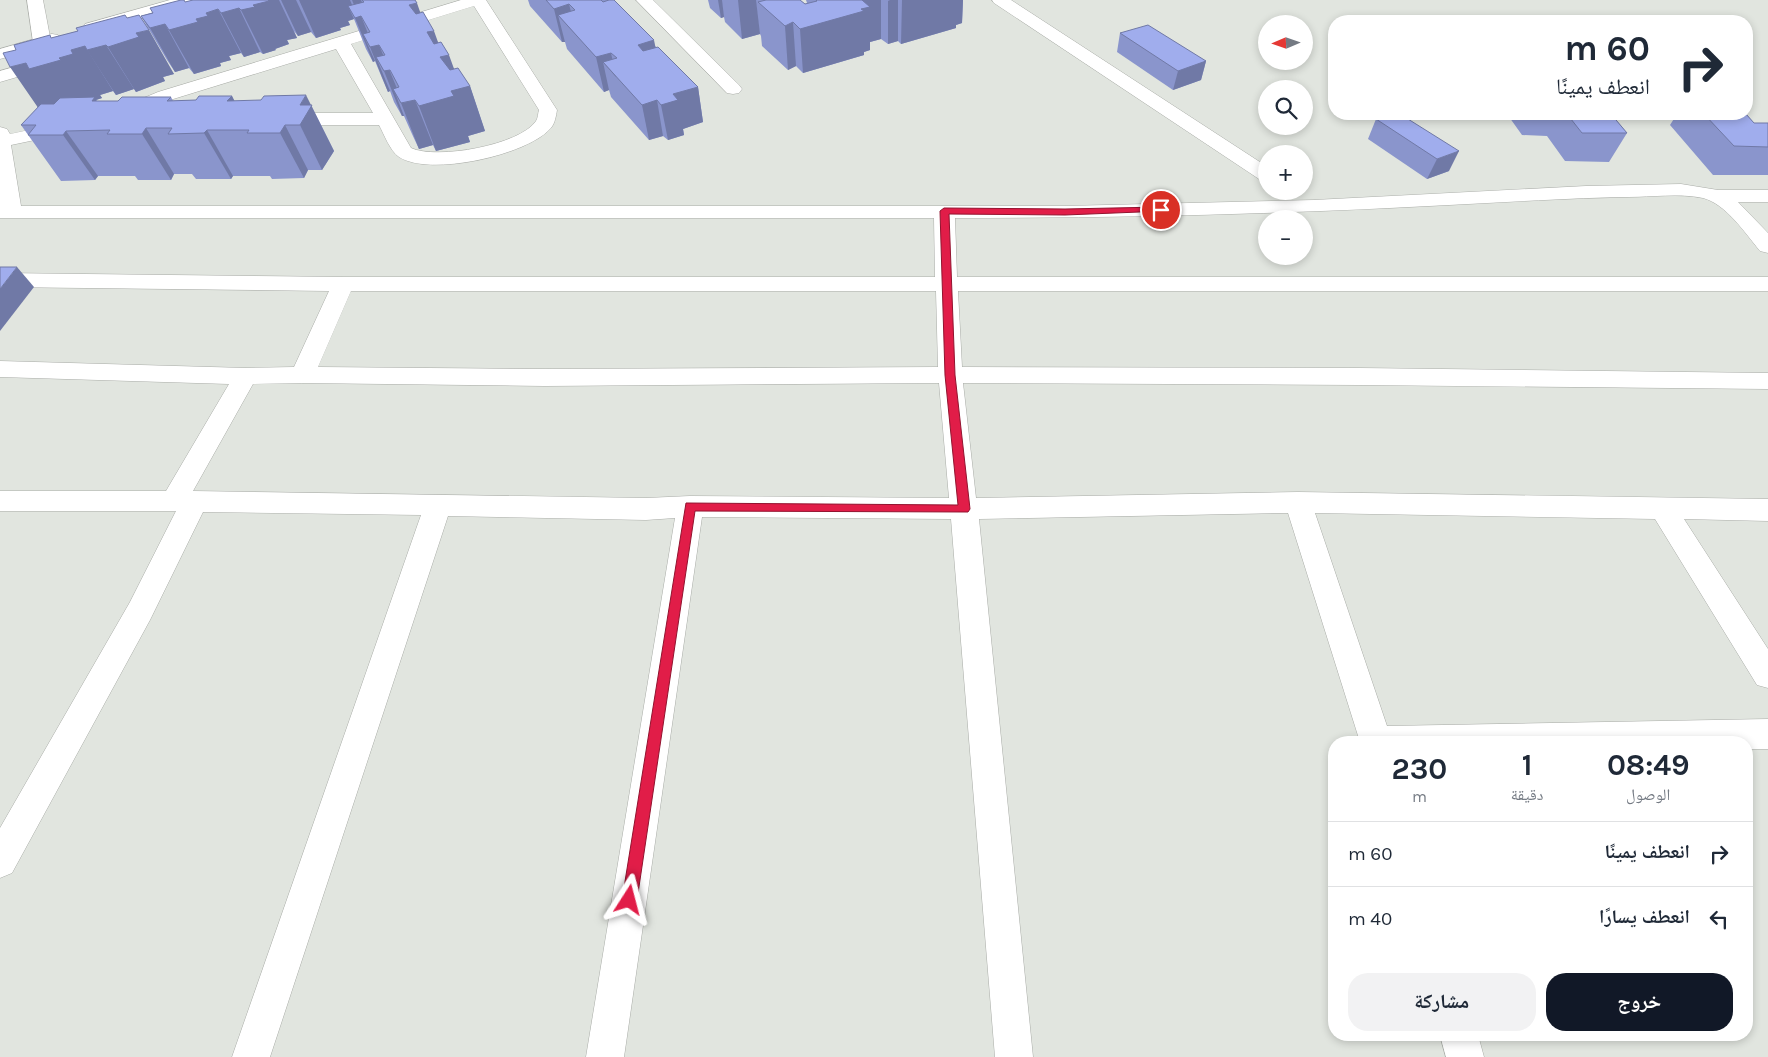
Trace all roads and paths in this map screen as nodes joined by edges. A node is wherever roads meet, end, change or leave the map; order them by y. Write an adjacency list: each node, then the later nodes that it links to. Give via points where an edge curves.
1 (35, 0): 6 (street)
2 (188, 0): 6 (street)
3 (478, 0): 7 (street); 12 (street, via 548,110 544,124 519,142 479,154 422,160 411,158 404,152)
4 (644, 0): 11 (street)
5 (1000, 0): 17 (street)
6 (42, 42): 8 (street)
7 (341, 42): 12 (street); 14 (street, via 164,96 116,118)
8 (0, 54)
9 (63, 58): 10 (street)
10 (0, 77)
11 (733, 89)
12 (385, 118): 13 (street)
13 (266, 119)
14 (156, 120)
15 (88, 124): 16 (street)
16 (1, 137): 23 (street)
17 (1258, 170)
18 (1715, 196): 19 (street); 21 (street, via 1680,190 1645,190); 24 (street, via 1736,211)
19 (1768, 196)
20 (1305, 200): 21 (street)
21 (1314, 206): 22 (street, via 1065,212)
22 (944, 211): 23 (street); 27 (street)
23 (6, 212)
24 (1768, 246)
25 (0, 280): 26 (street)
26 (344, 284): 27 (street); 30 (street)
27 (946, 284): 28 (street); 31 (street)
28 (1768, 284)
29 (0, 369): 32 (street)
30 (302, 375): 31 (street, via 664,378); 32 (street)
31 (950, 375): 33 (street); 40 (street)
32 (246, 376): 35 (street)
33 (1768, 381)
34 (0, 501): 35 (street)
35 (184, 501): 37 (street); 46 (street, via 140,611)
36 (1298, 502): 39 (street); 40 (street); 44 (street)
37 (438, 506): 38 (street, via 646,509); 48 (street)
38 (690, 506): 40 (street); 49 (street)
39 (1663, 508): 41 (street); 42 (street)
40 (964, 509): 50 (street)
41 (1768, 510)
42 (1768, 675)
43 (1768, 734): 45 (street)
44 (1374, 736)
45 (1670, 736)
46 (0, 861)
47 (1460, 1041): 51 (street)
48 (251, 1057)
49 (605, 1057)
50 (1014, 1057)
51 (1465, 1057)

